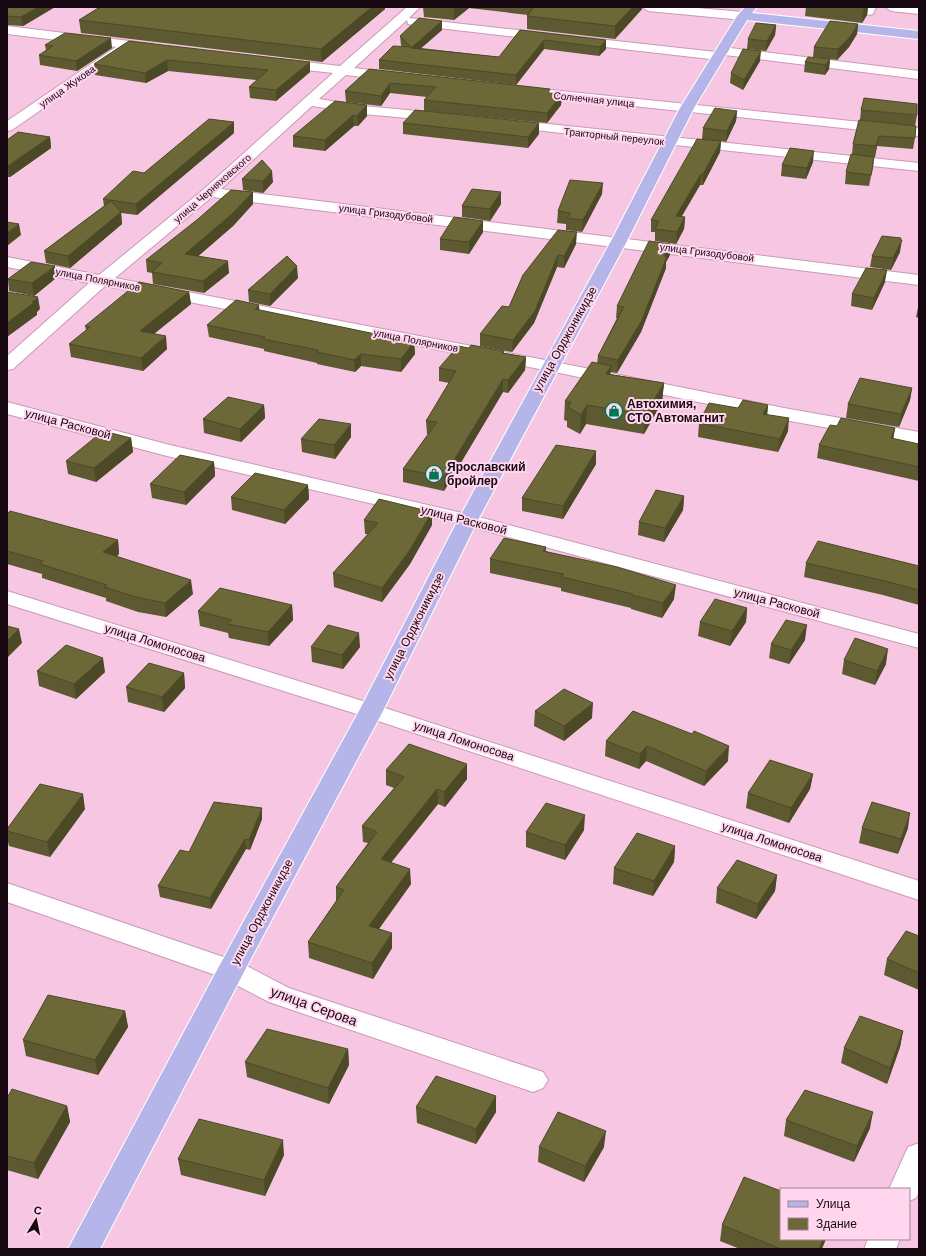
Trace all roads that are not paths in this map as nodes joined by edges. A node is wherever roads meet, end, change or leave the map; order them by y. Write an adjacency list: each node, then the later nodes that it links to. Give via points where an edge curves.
1 (414, 7): 6 (street, улица Черняховского)
2 (648, 7): 5 (street)
3 (891, 7): 4 (street)
4 (913, 8)
5 (747, 11): 8 (main road); 11 (main road, улица Орджоникидзе)
6 (402, 20): 11 (street); 13 (street, улица Черняховского)
7 (7, 30): 9 (street)
8 (919, 35)
9 (127, 44): 10 (street); 21 (street, улица Жукова)
10 (164, 49)
11 (720, 54): 14 (street); 18 (main road, улица Орджоникидзе)
12 (264, 61): 13 (street)
13 (342, 71): 15 (street); 17 (street, улица Черняховского)
14 (919, 75)
15 (404, 78)
16 (521, 91): 18 (street, Солнечная улица)
17 (310, 102): 19 (street); 25 (street, улица Черняховского)
18 (687, 108): 22 (street, Солнечная улица); 23 (main road, улица Орджоникидзе)
19 (450, 118)
20 (495, 122): 23 (street, Тракторный переулок)
21 (7, 127)
22 (919, 132)
23 (670, 142): 24 (street, Тракторный переулок); 26 (main road, улица Орджоникидзе)
24 (919, 167)
25 (209, 192): 26 (street, улица Гризодубовой); 28 (street, улица Черняховского)
26 (619, 241): 29 (street, улица Гризодубовой); 31 (main road, улица Орджоникидзе)
27 (7, 262): 28 (street, улица Полярников)
28 (102, 280): 30 (street, улица Черняховского); 31 (street, улица Полярников)
29 (919, 280)
30 (7, 365)
31 (550, 366): 33 (street, улица Полярников, via 784,414); 34 (main road, улица Орджоникидзе)
32 (7, 408): 34 (street, улица Расковой, via 167,450)
33 (919, 438)
34 (468, 520): 36 (street, улица Расковой); 37 (main road, улица Орджоникидзе)
35 (7, 597): 37 (street, улица Ломоносова)
36 (919, 641)
37 (371, 711): 38 (street, улица Ломоносова); 40 (main road, улица Орджоникидзе)
38 (919, 891)
39 (7, 892): 40 (street, улица Серова)
40 (231, 970): 41 (street, улица Серова, via 279,995); 44 (main road, улица Орджоникидзе)
41 (533, 1080)
42 (919, 1156): 43 (street)
43 (905, 1188)
44 (84, 1249)

